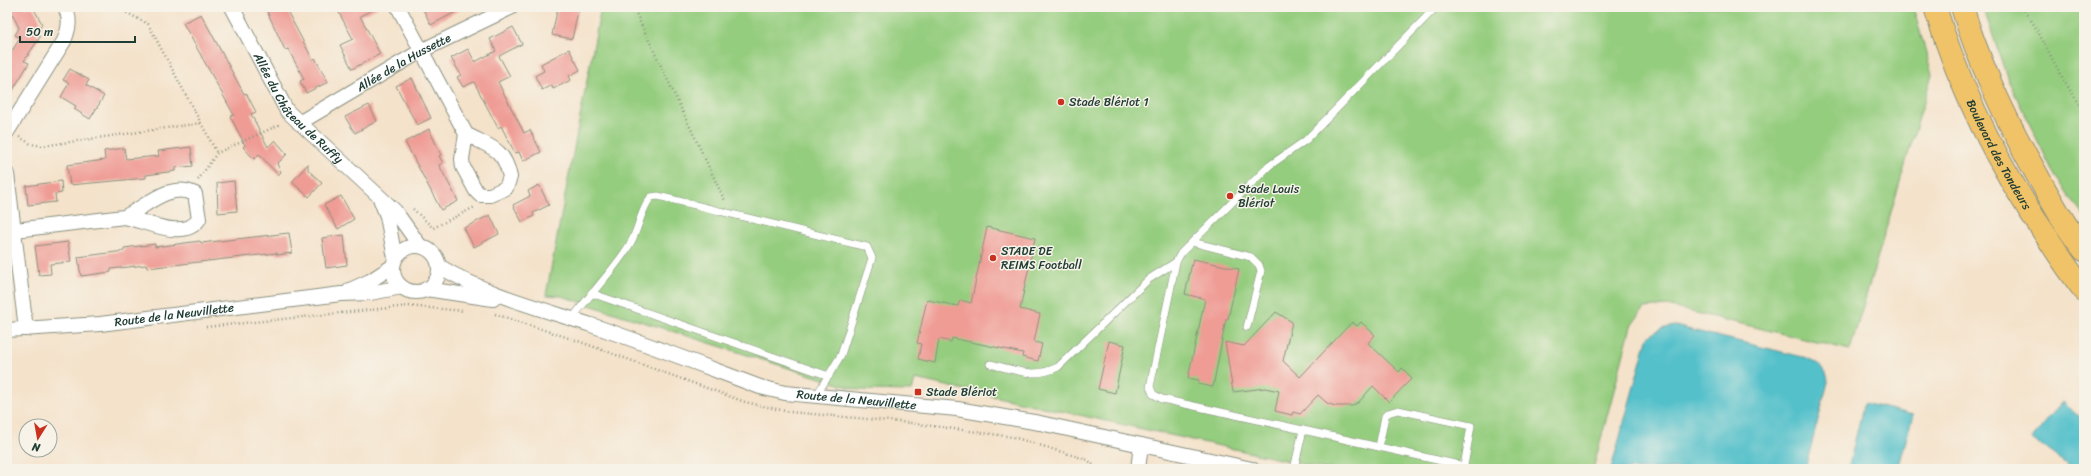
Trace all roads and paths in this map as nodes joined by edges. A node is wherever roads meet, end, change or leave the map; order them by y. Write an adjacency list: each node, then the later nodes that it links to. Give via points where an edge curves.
1 (65, 7): 15 (street, via 69,22 64,41)
2 (116, 7): 14 (path, via 148,24)
3 (232, 7): 13 (street, Allée du Château de Ruffy, via 280,99)
4 (398, 7): 11 (street)
5 (512, 7): 11 (street, Allée de la Hussette)
6 (633, 7): 23 (path)
7 (1436, 7): 26 (lane, via 1306,140 1269,166)
8 (1935, 7): 34 (highway, Boulevard des Tondeurs, via 1968,97 2019,196)
9 (1962, 7): 28 (highway, Boulevard des Tondeurs, via 1973,43 2009,125 2066,227)
10 (2022, 7): 12 (path, via 2035,25 2072,95)
11 (421, 51): 13 (street, Allée de la Hussette); 16 (street)
12 (2084, 109)
13 (297, 121): 17 (path); 21 (street, Allée du Château de Ruffy)
14 (201, 123): 15 (path, via 42,146 31,144); 17 (path)
15 (7, 132)
16 (466, 134): 20 (street, via 463,167 476,191); 20 (street, via 493,146 509,173 506,188)
17 (217, 153): 19 (path)
18 (7, 174): 25 (street)
19 (190, 192): 24 (street, via 169,192 157,196 140,210); 24 (street, via 196,198 199,212 199,219 192,226 162,229 137,219)
20 (484, 196): 22 (path, via 474,209 433,228 405,201)
21 (379, 197): 22 (street, Allée du Château de Ruffy); 29 (street, Allée du Château de Ruffy, via 387,216)
22 (395, 211): 27 (street, Allée du Château de Ruffy)
23 (731, 214): 35 (lane, via 658,196 651,197 631,242 616,265); 46 (lane, via 867,247 870,252 870,264 840,355)
24 (124, 217): 25 (street)
25 (11, 231): 43 (street)
26 (1192, 242): 30 (lane); 41 (lane, via 1251,257 1259,265 1261,271)
27 (420, 246): 29 (street, via 410,246 402,251); 31 (street, via 432,253)
28 (2084, 250)
29 (394, 262): 32 (street, via 393,274); 36 (street, Route de la Neuvillette, via 370,281)
30 (1176, 262): 45 (lane, via 1149,278 1058,367 1046,374); 48 (lane, via 1150,387 1153,394 1162,399)
31 (439, 266): 33 (street, via 434,283); 37 (street, Route de la Neuvillette, via 462,280)
32 (402, 287): 33 (street, via 418,292); 36 (street, Route de la Neuvillette, via 370,293)
33 (426, 289): 37 (street, Route de la Neuvillette)
34 (2084, 290)
35 (591, 293): 40 (lane); 46 (lane)
36 (341, 294): 43 (street, Route de la Neuvillette, via 100,324)
37 (518, 302): 40 (street, Route de la Neuvillette)
38 (468, 311): 42 (path, via 408,306)
39 (490, 313): 51 (path, via 578,341 744,402 790,412 911,423 1013,437 1088,460)
40 (572, 319): 47 (street, Route de la Neuvillette, via 760,387)
41 (1247, 327)
42 (199, 328)
43 (26, 329): 44 (street, Route de la Neuvillette)
44 (7, 330)
45 (990, 364)
46 (829, 376): 47 (lane)
47 (816, 396): 49 (street, Route de la Neuvillette, via 957,409 1040,422)
48 (1303, 430): 50 (lane); 54 (lane)
49 (1141, 445): 52 (street); 53 (street, Route de la Neuvillette)
50 (1379, 447): 50 (lane, via 1464,466 1471,426 1398,410 1385,416)
51 (1097, 469)
52 (1138, 469)
53 (1252, 469)
54 (1294, 469)

